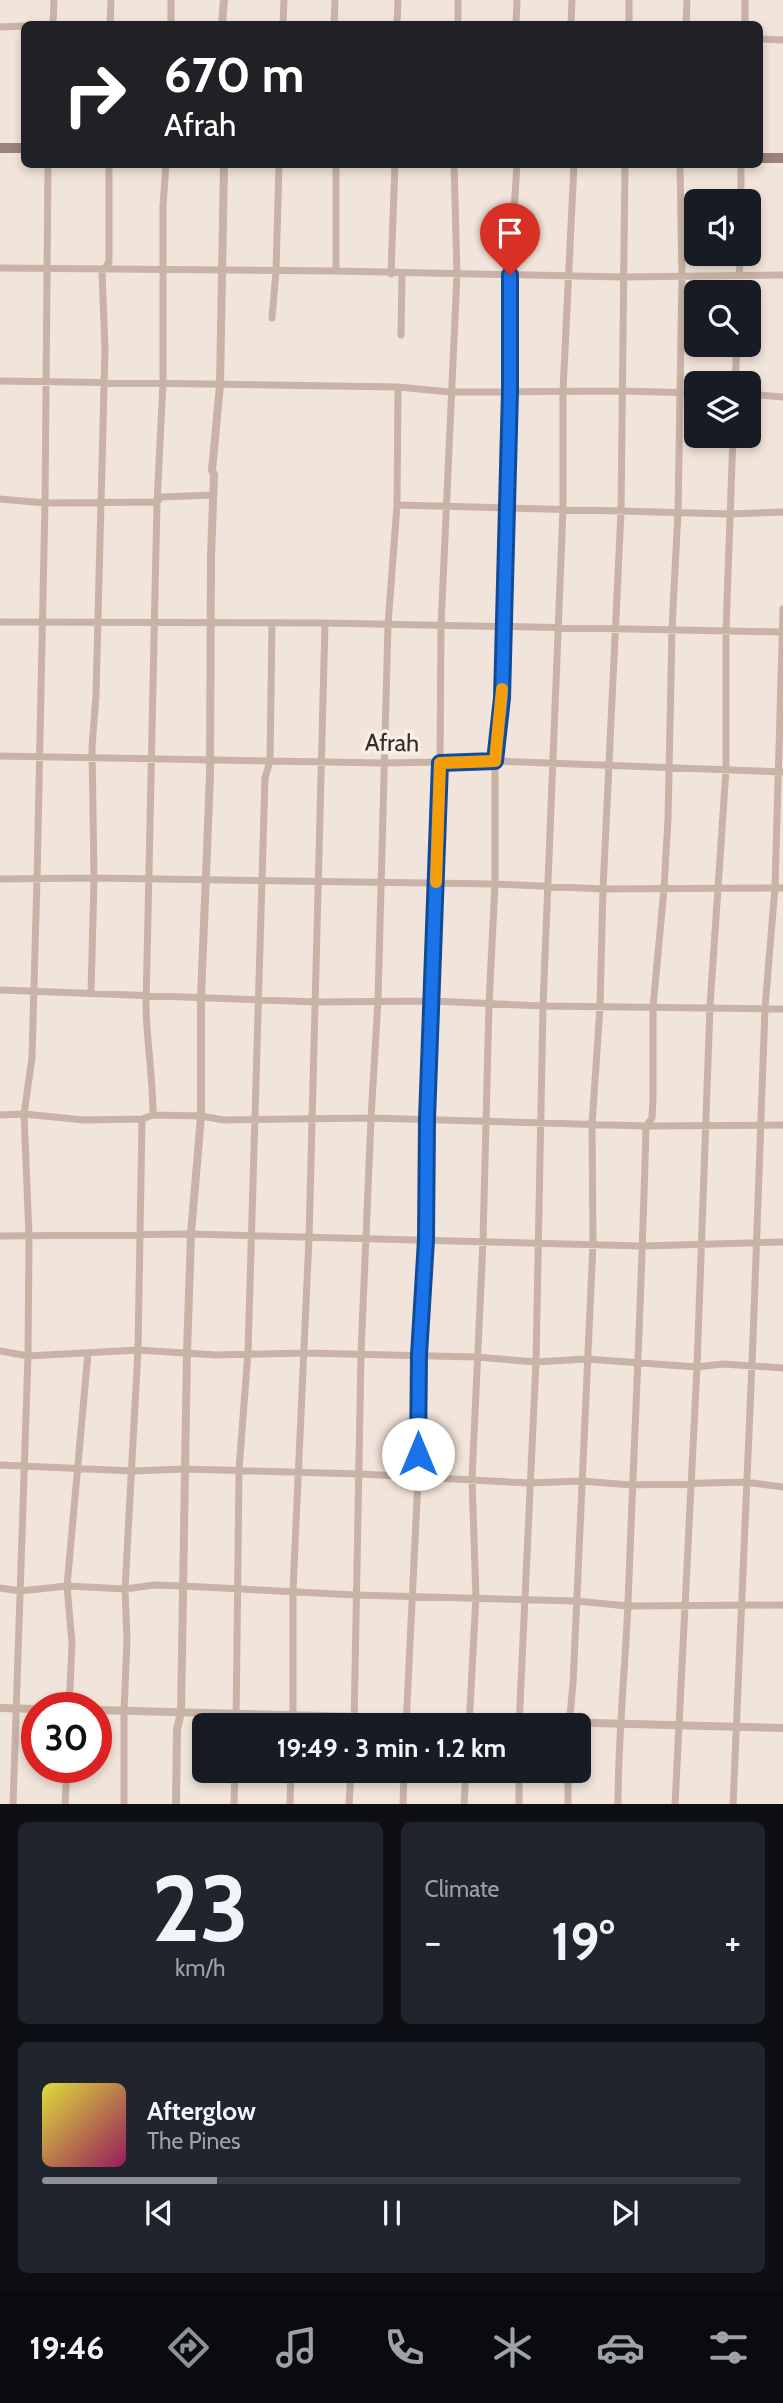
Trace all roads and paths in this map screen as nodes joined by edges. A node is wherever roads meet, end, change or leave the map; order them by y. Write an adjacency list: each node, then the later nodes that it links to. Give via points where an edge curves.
1 (54, 0): 14 (street)
2 (111, 0): 15 (street)
3 (171, 0): 16 (street)
4 (224, 0): 17 (street)
5 (284, 0): 18 (street)
6 (335, 0): 19 (street)
7 (398, 0): 20 (street)
8 (458, 0): 21 (street)
9 (517, 0): 22 (street)
10 (572, 0): 23 (street)
11 (629, 0): 24 (street)
12 (687, 0): 25 (street)
13 (745, 0): 26 (street)
14 (52, 21)
15 (110, 21)
16 (171, 21)
17 (222, 21)
18 (283, 21)
19 (334, 21)
20 (397, 21)
21 (458, 21)
22 (516, 21)
23 (571, 21)
24 (629, 21)
25 (686, 21)
26 (745, 21)
27 (21, 26): 28 (street)
28 (0, 27)
29 (763, 39): 30 (street)
30 (783, 40)
31 (0, 148): 32 (main road)
32 (21, 148)
33 (763, 158): 34 (main road)
34 (783, 158)
35 (47, 168): 52 (street)
36 (109, 168): 51 (street, via 109,262)
37 (166, 168): 53 (street)
38 (224, 168): 54 (street)
39 (279, 168): 55 (street)
40 (336, 168): 56 (street)
41 (395, 168): 57 (street)
42 (454, 168): 59 (street)
43 (517, 168): 60 (street)
44 (574, 168): 63 (street)
45 (625, 168): 65 (street)
46 (680, 168): 64 (street)
47 (741, 168): 48 (street)
48 (741, 189)
49 (740, 266): 61 (street)
50 (0, 268): 52 (street)
51 (105, 268): 52 (street); 53 (street); 71 (street)
52 (47, 269): 70 (street)
53 (162, 269): 54 (street); 72 (street)
54 (221, 271): 55 (street); 73 (street)
55 (276, 271): 56 (street); 67 (street)
56 (336, 271): 57 (street)
57 (391, 274): 58 (street)
58 (402, 274): 59 (street); 68 (street)
59 (457, 274): 60 (street); 78 (street)
60 (510, 275): 63 (street); 75 (street)
61 (740, 275): 62 (street); 64 (street); 66 (street)
62 (783, 275)
63 (569, 276): 65 (street); 76 (street)
64 (682, 276): 65 (street); 79 (street)
65 (622, 277): 77 (street)
66 (740, 280)
67 (272, 318)
68 (401, 335)
69 (0, 381): 70 (street)
70 (44, 381): 71 (street); 88 (street)
71 (104, 383): 72 (street); 86 (street)
72 (163, 383): 73 (street); 87 (street)
73 (220, 385): 74 (street); 84 (street)
74 (398, 387): 78 (street); 89 (street)
75 (510, 391): 76 (street); 78 (street); 90 (street)
76 (563, 391): 77 (street); 92 (street)
77 (621, 391): 79 (street); 93 (street)
78 (450, 392): 91 (street)
79 (679, 394): 80 (street); 95 (street)
80 (684, 394)
81 (761, 395): 82 (street)
82 (783, 397)
83 (733, 448): 96 (street)
84 (213, 495): 87 (street, via 161,497); 102 (street)
85 (0, 499): 88 (street)
86 (100, 502): 87 (street); 88 (street); 100 (street)
87 (156, 502): 101 (street)
88 (45, 503): 99 (street)
89 (397, 506): 91 (street); 105 (street)
90 (506, 507): 91 (street); 92 (street); 108 (street)
91 (447, 508): 106 (street)
92 (563, 509): 93 (street); 107 (street)
93 (621, 512): 95 (street); 109 (street)
94 (783, 512): 96 (street)
95 (678, 513): 96 (street); 110 (street)
96 (730, 514): 111 (street)
97 (783, 609): 112 (street)
98 (0, 622): 99 (street)
99 (42, 622): 100 (street); 114 (street)
100 (97, 622): 101 (street); 115 (street)
101 (154, 623): 102 (street); 116 (street)
102 (211, 623): 103 (street); 117 (street)
103 (272, 623): 104 (street); 118 (street)
104 (324, 623): 105 (street); 119 (street)
105 (388, 625): 106 (street); 121 (street)
106 (441, 626): 108 (street); 122 (street)
107 (557, 627): 108 (street); 109 (street); 123 (street)
108 (503, 628): 120 (street)
109 (614, 629): 110 (street); 124 (street)
110 (672, 629): 111 (street); 125 (street)
111 (726, 630): 112 (street); 126 (street)
112 (783, 632): 127 (street)
113 (0, 756): 114 (street, Afrah)
114 (39, 757): 115 (street, Afrah); 130 (street)
115 (92, 757): 116 (street, Afrah); 128 (street)
116 (152, 758): 117 (street, Afrah); 131 (street)
117 (210, 760): 118 (street, Afrah); 132 (street)
118 (270, 761): 119 (street, Afrah); 133 (street, via 265,778)
119 (321, 761): 121 (street, Afrah); 134 (street)
120 (495, 761): 122 (street, Afrah); 123 (street, Afrah); 137 (street)
121 (384, 763): 122 (street, Afrah); 135 (street)
122 (440, 763): 136 (street)
123 (552, 765): 124 (street, Afrah); 138 (street)
124 (609, 766): 125 (street, Afrah); 139 (street)
125 (669, 769): 126 (street, Afrah); 141 (street)
126 (726, 770): 127 (street, Afrah); 142 (street)
127 (781, 772): 140 (street)
128 (94, 878): 130 (street); 131 (street); 145 (street)
129 (0, 879): 130 (street)
130 (37, 879): 144 (street)
131 (150, 879): 132 (street); 146 (street)
132 (206, 880): 133 (street); 147 (street)
133 (262, 881): 134 (street); 148 (street)
134 (319, 881): 135 (street); 151 (street)
135 (381, 882): 136 (street); 149 (street)
136 (436, 883): 137 (street); 150 (street)
137 (495, 884): 138 (street); 152 (street)
138 (548, 886): 139 (street); 153 (street)
139 (603, 888): 141 (street); 155 (street)
140 (779, 888): 142 (street); 157 (street)
141 (664, 889): 142 (street); 156 (street)
142 (717, 889): 154 (street)
143 (0, 990): 144 (street)
144 (34, 991): 145 (street); 159 (street)
145 (91, 993): 146 (street)
146 (147, 995): 147 (street); 161 (street)
147 (201, 997): 148 (street); 162 (street)
148 (259, 999): 151 (street); 163 (street)
149 (379, 1000): 150 (street); 151 (street); 164 (street)
150 (432, 1001): 152 (street); 167 (street)
151 (316, 1002): 166 (street)
152 (489, 1004): 153 (street); 168 (street)
153 (543, 1006): 155 (street); 169 (street)
154 (710, 1006): 156 (street); 157 (street); 174 (street)
155 (600, 1007): 156 (street); 171 (street)
156 (653, 1007): 173 (street, via 652,1118)
157 (765, 1008): 158 (street); 170 (street)
158 (783, 1009)
159 (24, 1114): 160 (street); 165 (street); 177 (street)
160 (0, 1115)
161 (153, 1115): 162 (street); 165 (street)
162 (201, 1116): 163 (street); 175 (street)
163 (254, 1118): 166 (street); 179 (street)
164 (371, 1118): 166 (street); 167 (street); 181 (street)
165 (142, 1119): 178 (street)
166 (312, 1119): 180 (street)
167 (427, 1119): 168 (street); 182 (street)
168 (486, 1122): 169 (street); 183 (street)
169 (540, 1123): 171 (street); 187 (street)
170 (760, 1124): 172 (street); 174 (street); 184 (street)
171 (592, 1125): 173 (street); 186 (street)
172 (783, 1125)
173 (646, 1126): 174 (street); 189 (street)
174 (705, 1126): 188 (street)
175 (191, 1234): 178 (street); 179 (street); 194 (street)
176 (0, 1236): 177 (street)
177 (29, 1236): 178 (street); 198 (street)
178 (139, 1236): 190 (street)
179 (251, 1237): 180 (street); 192 (street)
180 (309, 1238): 181 (street); 195 (street)
181 (365, 1238): 182 (street); 196 (street)
182 (426, 1240): 183 (street); 197 (street)
183 (483, 1241): 187 (street); 199 (street)
184 (757, 1242): 185 (street); 188 (street); 204 (street)
185 (783, 1242)
186 (593, 1243): 187 (street); 189 (street); 200 (street)
187 (540, 1244): 201 (street)
188 (701, 1244): 189 (street); 203 (street)
189 (643, 1246): 202 (street)
190 (138, 1350): 193 (street); 194 (street); 210 (street)
191 (0, 1351): 198 (street)
192 (247, 1352): 194 (street); 195 (street); 211 (street)
193 (88, 1353): 198 (street); 208 (street)
194 (187, 1353): 209 (street)
195 (304, 1353): 196 (street); 212 (street)
196 (361, 1354): 197 (street); 213 (street)
197 (419, 1355): 199 (street); 214 (street)
198 (28, 1356): 207 (street)
199 (476, 1357): 201 (street); 215 (street)
200 (586, 1359): 201 (street); 202 (street); 216 (street)
201 (536, 1362): 218 (street)
202 (638, 1363): 203 (street); 220 (street)
203 (697, 1367): 204 (street); 219 (street)
204 (752, 1367): 205 (street); 217 (street)
205 (783, 1368)
206 (0, 1465): 207 (street)
207 (23, 1465): 208 (street); 228 (street)
208 (76, 1469): 210 (street); 222 (street)
209 (184, 1469): 210 (street); 211 (street); 223 (street)
210 (133, 1471): 226 (street)
211 (239, 1471): 212 (street); 225 (street)
212 (297, 1472): 213 (street); 227 (street)
213 (360, 1474): 214 (street); 229 (street)
214 (418, 1479): 215 (street); 230 (street)
215 (472, 1479): 218 (street); 231 (street)
216 (581, 1482): 218 (street); 220 (street); 233 (street)
217 (746, 1482): 219 (street); 221 (street); 236 (street)
218 (529, 1483): 232 (street)
219 (691, 1484): 220 (street); 237 (street)
220 (632, 1485): 235 (street)
221 (783, 1487)
222 (67, 1586): 226 (street); 228 (street); 238 (street)
223 (181, 1586): 225 (street); 226 (street); 244 (street)
224 (0, 1588): 228 (street)
225 (239, 1588): 227 (street); 246 (street)
226 (125, 1589): 243 (street)
227 (293, 1590): 229 (street); 247 (street)
228 (20, 1591): 240 (street)
229 (355, 1595): 230 (street); 248 (street)
230 (412, 1596): 231 (street); 249 (street)
231 (476, 1597): 232 (street); 250 (street)
232 (524, 1601): 233 (street); 251 (street)
233 (576, 1601): 235 (street); 252 (street)
234 (783, 1605): 236 (street)
235 (628, 1606): 237 (street); 254 (street)
236 (741, 1606): 237 (street); 256 (street)
237 (684, 1607): 255 (street)
238 (70, 1692)
239 (0, 1708): 240 (street)
240 (15, 1708): 241 (street); 266 (street)
241 (21, 1708)
242 (112, 1711): 243 (street)
243 (124, 1711): 244 (street); 268 (street)
244 (181, 1712): 245 (street); 269 (street)
245 (208, 1713)
246 (236, 1713)
247 (294, 1713)
248 (354, 1713)
249 (406, 1713)
250 (470, 1713)
251 (519, 1713)
252 (570, 1713)
253 (591, 1724): 254 (street)
254 (619, 1724): 255 (street); 277 (street)
255 (679, 1726): 256 (street); 278 (street)
256 (735, 1727): 257 (street); 279 (street)
257 (783, 1728)
258 (66, 1783): 267 (street)
259 (235, 1783): 270 (street)
260 (291, 1783): 271 (street)
261 (350, 1783): 272 (street)
262 (404, 1783): 273 (street)
263 (465, 1783): 274 (street)
264 (519, 1783): 275 (street)
265 (568, 1783): 276 (street)
266 (13, 1804)
267 (65, 1804)
268 (124, 1804)
269 (176, 1804)
270 (234, 1804)
271 (290, 1804)
272 (349, 1804)
273 (403, 1804)
274 (464, 1804)
275 (519, 1804)
276 (568, 1804)
277 (618, 1804)
278 (675, 1804)
279 (733, 1804)

